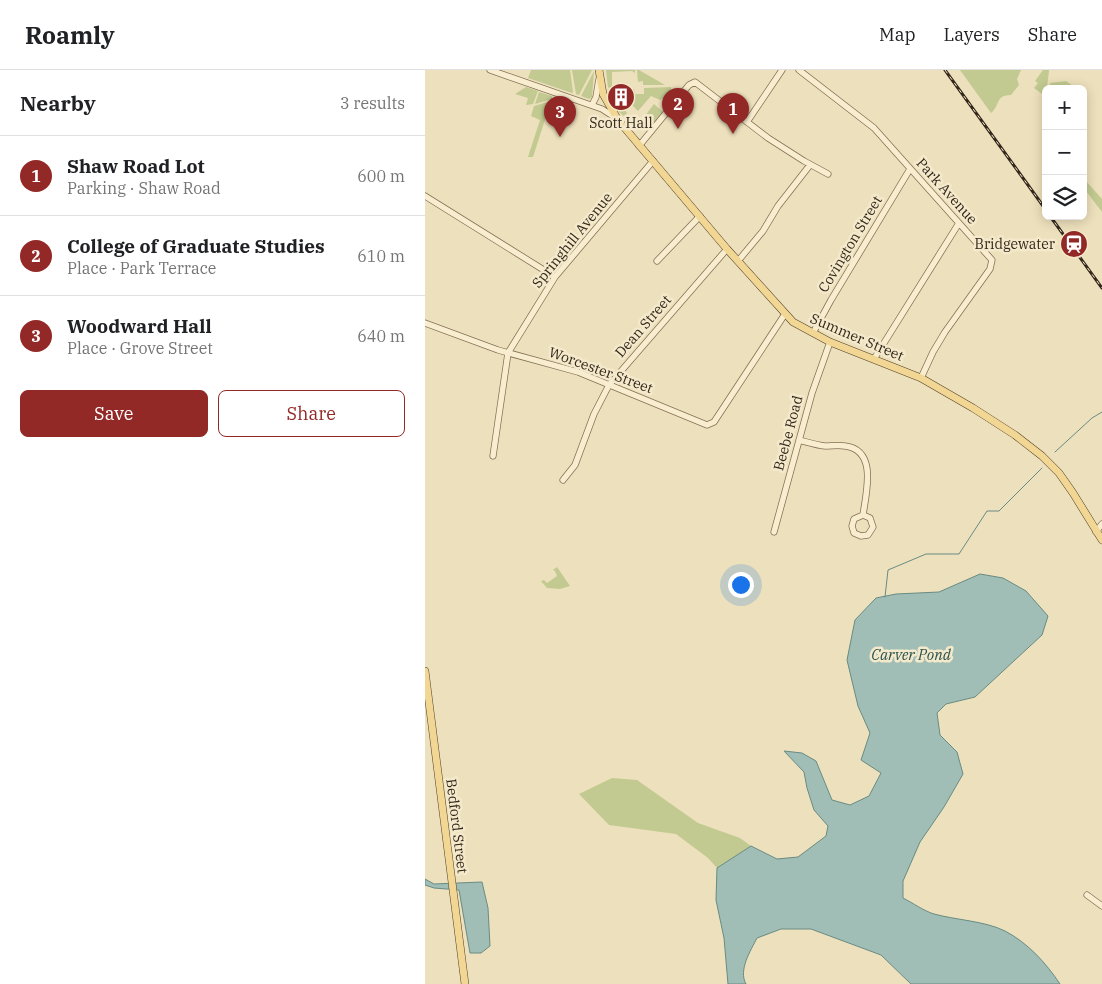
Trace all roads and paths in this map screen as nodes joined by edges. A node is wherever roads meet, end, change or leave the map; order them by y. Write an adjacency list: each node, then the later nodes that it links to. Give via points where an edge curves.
1 (491, 70): 5 (street)
2 (782, 70): 7 (street)
3 (799, 70): 11 (street, Park Avenue, via 869,124)
4 (599, 72): 5 (street, Summer Street); 6 (main road, Summer Street, via 603,94)
5 (592, 105): 6 (street)
6 (618, 120): 8 (main road, Summer Street)
7 (747, 122): 8 (street, via 694,82); 10 (street)
8 (639, 146): 9 (main road, Summer Street)
9 (653, 161): 14 (main road, Summer Street); 19 (street, Springhill Avenue)
10 (809, 165): 12 (street); 18 (street)
11 (910, 169): 15 (street, Park Avenue); 22 (street, Covington Street)
12 (828, 174)
13 (425, 196): 19 (street)
14 (700, 216): 16 (main road, Summer Street); 17 (street)
15 (959, 224): 25 (street); 26 (street, Park Avenue, via 990,256 992,266 939,342)
16 (727, 249): 18 (main road, Summer Street); 27 (street, Dean Street)
17 (657, 261)
18 (738, 261): 20 (main road, Summer Street)
19 (555, 277): 24 (street, Springhill Avenue)
20 (785, 314): 22 (main road, Summer Street); 27 (street, Worcester Street, via 709,425)
21 (425, 323): 24 (street, Worcester Street)
22 (813, 333): 23 (main road, Summer Street)
23 (830, 342): 25 (main road, Summer Street); 28 (street, Beebe Road, via 813,387)
24 (508, 353): 27 (street, Worcester Street, via 569,369); 29 (street, Springhill Avenue)
25 (874, 359): 26 (main road, Summer Street)
26 (921, 378): 34 (main road, Summer Street, via 1005,428 1048,461 1069,486)
27 (609, 385): 30 (street, Dean Street, via 575,464)
28 (799, 440): 31 (street, via 844,446 862,455 868,472); 33 (street, Beebe Road)
29 (493, 456)
30 (563, 480)
31 (863, 515)
32 (1102, 524): 34 (street)
33 (774, 532)
34 (1096, 532): 35 (main road, Summer Street)
35 (1102, 540)
36 (425, 671): 39 (main road, Bedford Street)
37 (1087, 895): 38 (street)
38 (1102, 906)
39 (465, 984)

